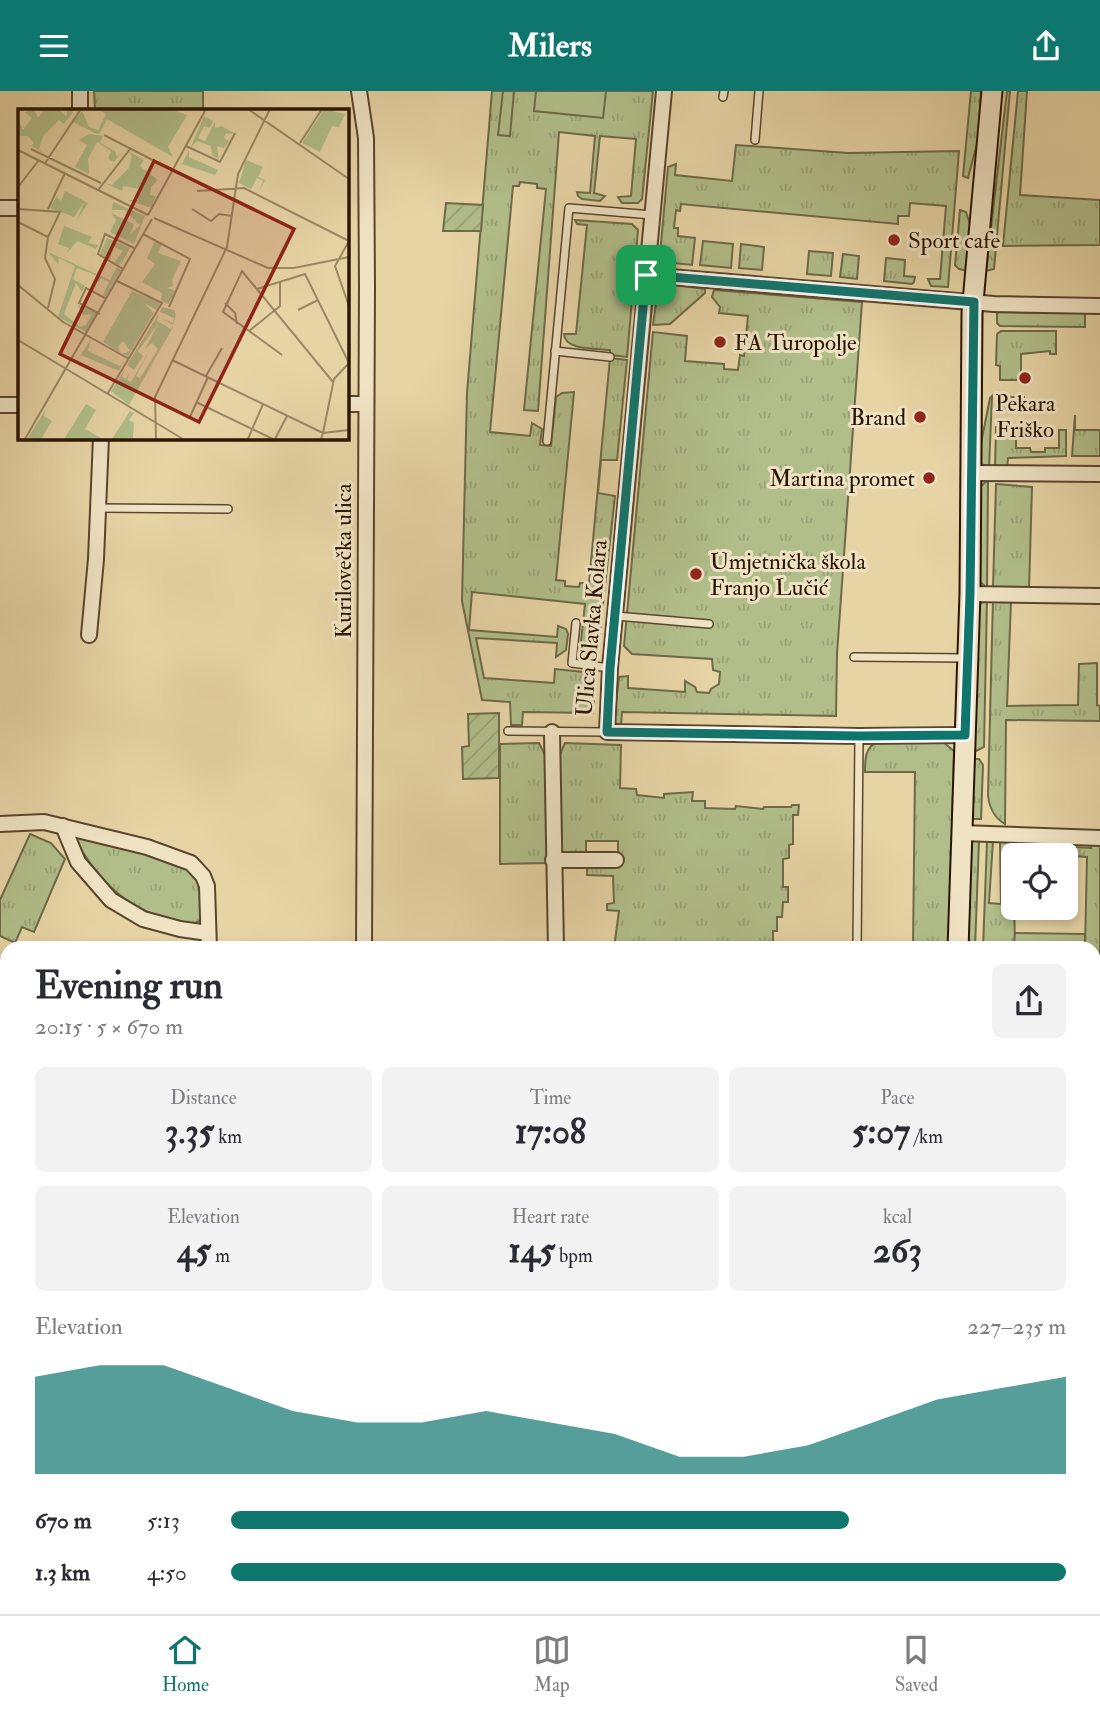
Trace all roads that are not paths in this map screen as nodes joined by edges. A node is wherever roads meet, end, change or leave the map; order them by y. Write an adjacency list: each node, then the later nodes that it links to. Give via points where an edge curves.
1 (80, 91): 6 (street)
2 (359, 91): 17 (street, Kurilovečka ulica, via 366,138)
3 (664, 91): 10 (street, Ulica Slavka Kolara)
4 (759, 91): 7 (lane)
5 (992, 91): 12 (main road)
6 (80, 109)
7 (755, 140)
8 (0, 208): 9 (street)
9 (18, 208)
10 (652, 215): 11 (street, Ulica Slavka Kolara); 14 (lane, via 569,208)
11 (646, 275): 12 (street); 28 (street, Ulica Slavka Kolara)
12 (974, 302): 13 (street); 22 (main road)
13 (1100, 306)
14 (555, 351): 15 (lane); 21 (lane)
15 (611, 356)
16 (348, 404): 17 (street)
17 (366, 404): 48 (street, Kurilovečka ulica)
18 (0, 405): 19 (street)
19 (18, 405)
20 (101, 439): 24 (street)
21 (547, 441)
22 (970, 473): 23 (street); 26 (main road)
23 (1100, 474)
24 (98, 508): 25 (lane); 31 (street)
25 (228, 509)
26 (970, 594): 27 (street); 33 (main road)
27 (1100, 596)
28 (616, 616): 30 (lane); 34 (street, Ulica Slavka Kolara)
29 (576, 623): 34 (lane, via 572,663)
30 (709, 624)
31 (89, 635)
32 (854, 657): 33 (lane)
33 (968, 658): 38 (main road)
34 (610, 668): 37 (street, Ulica Slavka Kolara)
35 (508, 731): 36 (lane)
36 (552, 732): 37 (lane); 44 (street, Ulica Slavka Kolara)
37 (607, 732): 39 (street, Ulica Slavka Kolara)
38 (965, 735): 39 (street, Ulica Slavka Kolara); 42 (main road)
39 (859, 736): 50 (lane)
40 (0, 824): 41 (street, via 44,821)
41 (63, 826): 46 (street, via 78,862 111,900 143,919); 46 (street, via 191,863 207,886)
42 (962, 833): 43 (street); 51 (main road)
43 (1100, 838)
44 (553, 860): 45 (street); 49 (street, Ulica Slavka Kolara)
45 (616, 860)
46 (208, 933): 47 (street)
47 (208, 941)
48 (364, 941)
49 (556, 941)
50 (857, 941)
51 (958, 941)

